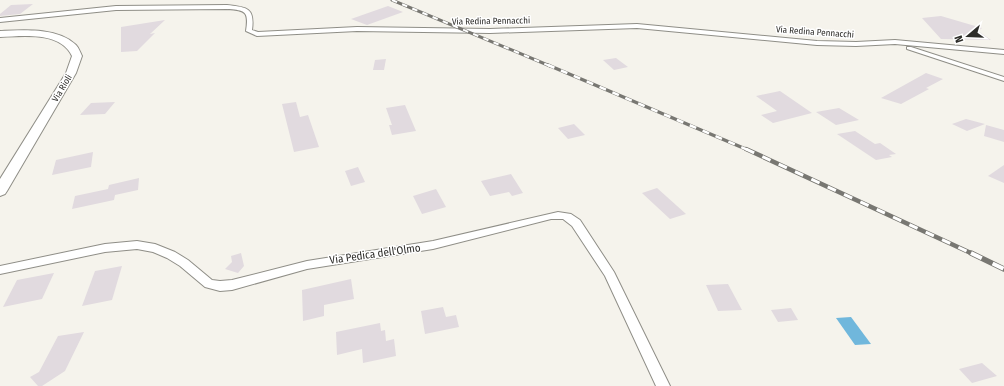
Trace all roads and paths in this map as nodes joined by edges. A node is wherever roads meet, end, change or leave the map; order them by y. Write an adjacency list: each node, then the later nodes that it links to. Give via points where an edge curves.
1 (0, 20): 3 (street, Via Redina Pennacchi, via 108,9 227,7 248,12 251,18 249,31 257,34 361,29 490,31 637,26 823,44)
2 (0, 34): 6 (main road, Via Rioli, via 33,34 59,39 72,46 77,56 71,73)
3 (892, 42): 4 (street, Via Redina Pennacchi); 5 (street)
4 (1004, 52)
5 (1004, 79)
6 (0, 191)
7 (0, 270): 8 (street, Via Pedica dell'Olmo, via 112,247 144,246 171,255 206,282 220,286 232,285 307,265 433,245 562,215 576,223 610,275)
8 (663, 386)

